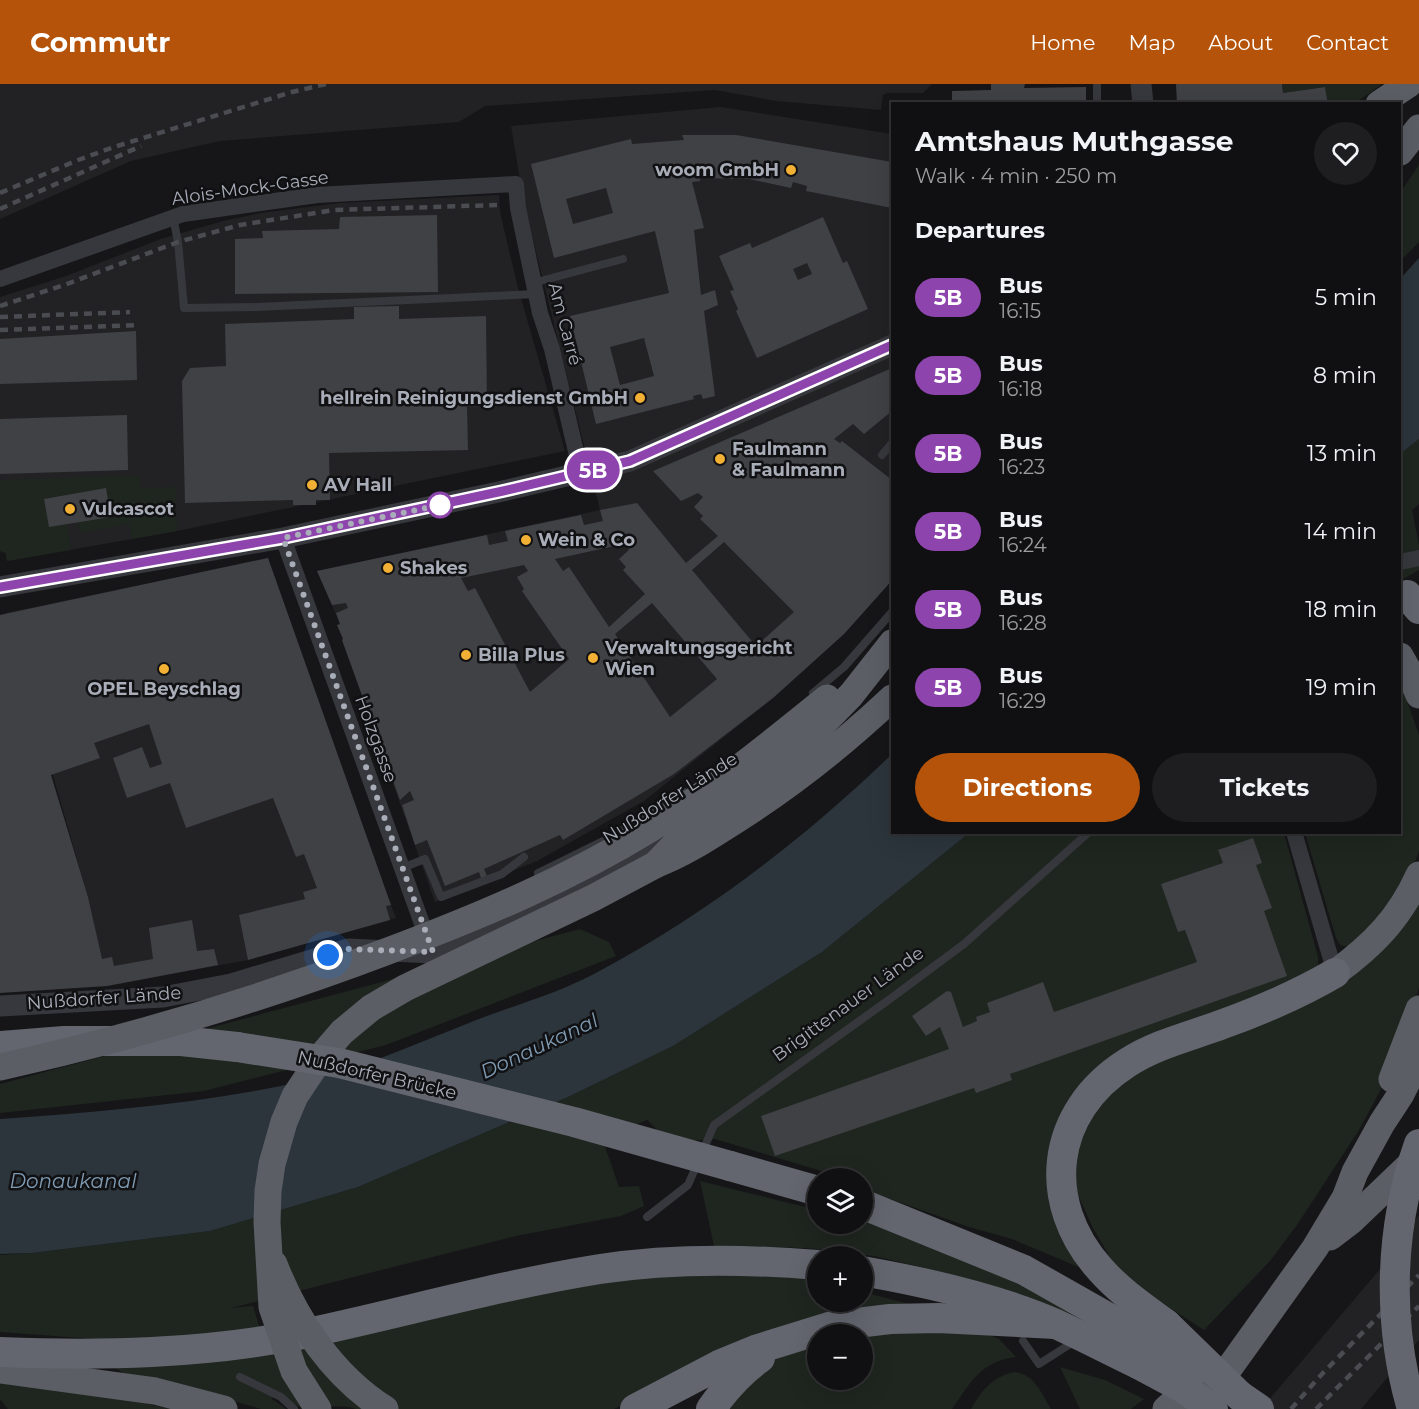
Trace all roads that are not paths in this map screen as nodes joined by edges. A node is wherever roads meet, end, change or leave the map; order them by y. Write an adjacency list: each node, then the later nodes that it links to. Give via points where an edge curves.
1 (1141, 84): 5 (street)
2 (1409, 84): 6 (highway)
3 (1097, 86): 4 (lane)
4 (1097, 102)
5 (1143, 102)
6 (1382, 102)
7 (1419, 128): 8 (highway)
8 (1401, 151)
9 (516, 184): 10 (street, Alois-Mock-Gasse, via 317,195); 13 (street, Am Carré)
10 (173, 217): 12 (street, Alois-Mock-Gasse); 13 (lane, via 184,308 268,307)
11 (623, 259): 13 (lane)
12 (0, 279)
13 (535, 288): 17 (street, Am Carré)
14 (891, 345): 17 (street, via 630,461)
15 (891, 444): 16 (lane)
16 (882, 455)
17 (581, 473): 18 (street)
18 (283, 538): 21 (street); 37 (street, Holzgasse)
19 (1419, 558): 20 (street)
20 (1401, 562)
21 (0, 587)
22 (1408, 595): 24 (highway)
23 (891, 613): 30 (lane, via 844,667)
24 (1419, 622)
25 (891, 639): 46 (highway, bridge, via 828,697 716,786 650,830 550,884 458,925 255,999 77,1050)
26 (891, 644): 36 (highway, bridge, via 851,696 814,733 755,785 681,838)
27 (1401, 658): 29 (highway)
28 (891, 663): 39 (street, Nußdorfer Lände, via 760,774 636,858)
29 (1419, 695)
30 (809, 696)
31 (891, 699): 36 (highway, via 841,743 746,814)
32 (697, 784): 39 (lane, Nußdorfer Lände, via 607,839 538,873)
33 (1087, 834): 53 (lane, Brigittenauer Lände, via 964,944 714,1125 688,1185)
34 (1295, 834): 41 (street)
35 (524, 857): 37 (lane, via 502,874 441,897 425,859)
36 (655, 865): 55 (highway, bridge, via 405,988 371,1008 342,1032 309,1073 284,1122 268,1191)
37 (402, 868): 40 (street, Holzgasse)
38 (1419, 875): 41 (highway, via 1407,899 1375,942)
39 (552, 902): 40 (street, Nußdorfer Lände)
40 (433, 952): 42 (street, Nußdorfer Lände, via 348,949 231,984 163,997)
41 (1335, 973): 62 (highway, via 1278,1002 1128,1062 1109,1075 1083,1103 1068,1132 1060,1163 1067,1213 1098,1268 1121,1290)
42 (0, 1006)
43 (1419, 1009): 47 (highway, via 1385,1096)
44 (0, 1046): 51 (highway, Nußdorfer Brücke, bridge, via 64,1041 181,1041 339,1063 574,1122)
45 (1419, 1058): 47 (highway)
46 (0, 1066)
47 (1382, 1123): 50 (highway)
48 (1419, 1144): 76 (highway, bridge, via 1397,1244 1395,1298 1402,1372)
49 (1419, 1156): 54 (highway, via 1351,1221)
50 (1355, 1172): 54 (highway, via 1346,1198); 73 (highway, via 1241,1328 1190,1388)
51 (807, 1188)
52 (873, 1208): 62 (highway, via 1024,1270)
53 (647, 1217)
54 (1315, 1248): 74 (highway)
55 (270, 1252): 69 (highway, bridge, via 270,1289 277,1324 294,1371); 70 (highway, bridge, via 314,1340 351,1382)
56 (807, 1264): 63 (highway, via 734,1260 602,1269 484,1291 302,1334 190,1349 103,1354)
57 (873, 1274): 58 (highway, via 970,1296)
58 (1055, 1324): 59 (highway); 60 (highway, via 890,1319 832,1326)
59 (1082, 1337): 61 (lane, via 1039,1364); 62 (highway)
60 (789, 1339): 71 (highway, via 719,1365); 72 (highway, via 744,1370)
61 (1023, 1341)
62 (1152, 1344): 66 (highway, bridge); 75 (highway, bridge, via 1182,1389)
63 (0, 1352)
64 (0, 1370): 67 (highway, via 155,1391)
65 (240, 1377): 68 (lane)
66 (1249, 1402)
67 (224, 1409)
68 (294, 1409)
69 (318, 1409)
70 (385, 1409)
71 (635, 1409)
72 (711, 1409)
73 (1166, 1409)
74 (1197, 1409)
75 (1213, 1409)
76 (1413, 1409)

